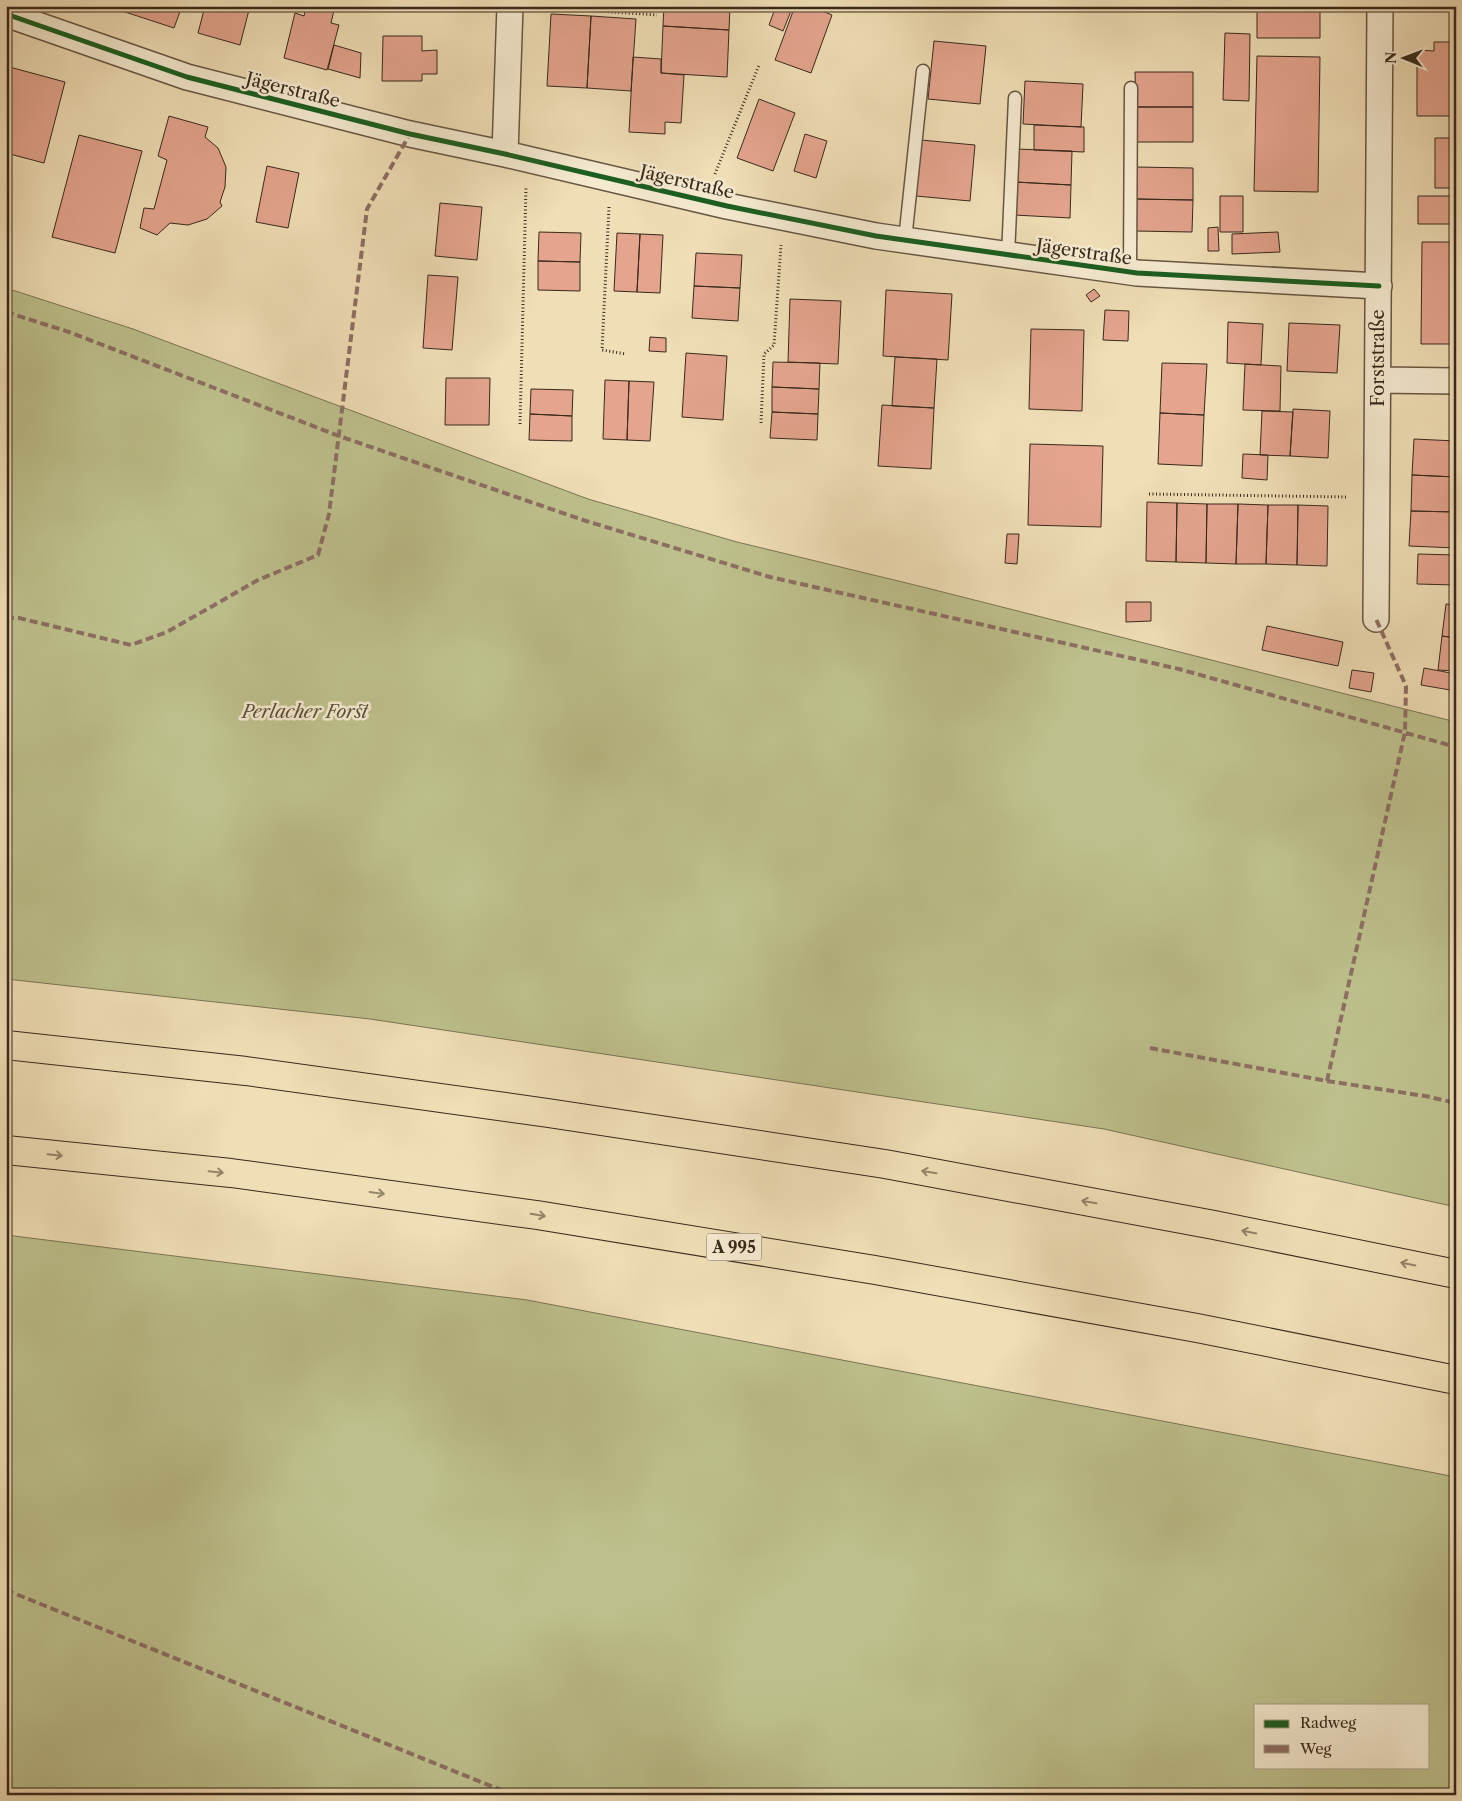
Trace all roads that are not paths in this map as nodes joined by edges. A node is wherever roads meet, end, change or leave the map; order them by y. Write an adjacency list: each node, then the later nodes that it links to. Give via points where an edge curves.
1 (510, 6): 7 (street)
2 (1380, 6): 11 (street, Forststraße)
3 (6, 14): 7 (street, Jägerstraße, via 187,78)
4 (923, 71): 8 (lane)
5 (1131, 88): 10 (lane)
6 (1016, 98): 9 (lane)
7 (516, 157): 8 (street, Jägerstraße, via 783,217)
8 (904, 240): 9 (street, Jägerstraße)
9 (1008, 256): 10 (street, Jägerstraße)
10 (1130, 272): 11 (street, Jägerstraße)
11 (1379, 286): 12 (street, Forststraße)
12 (1378, 380): 13 (street); 14 (street, Forststraße)
13 (1456, 380)
14 (1376, 619)
15 (6, 1045): 17 (highway, one-way to 15, via 1214,1224 885,1164 246,1071)
16 (6, 1150): 18 (highway, A 995, one-way to 18, via 231,1174 547,1216 1197,1328)
17 (1456, 1274)
18 (1456, 1380)

